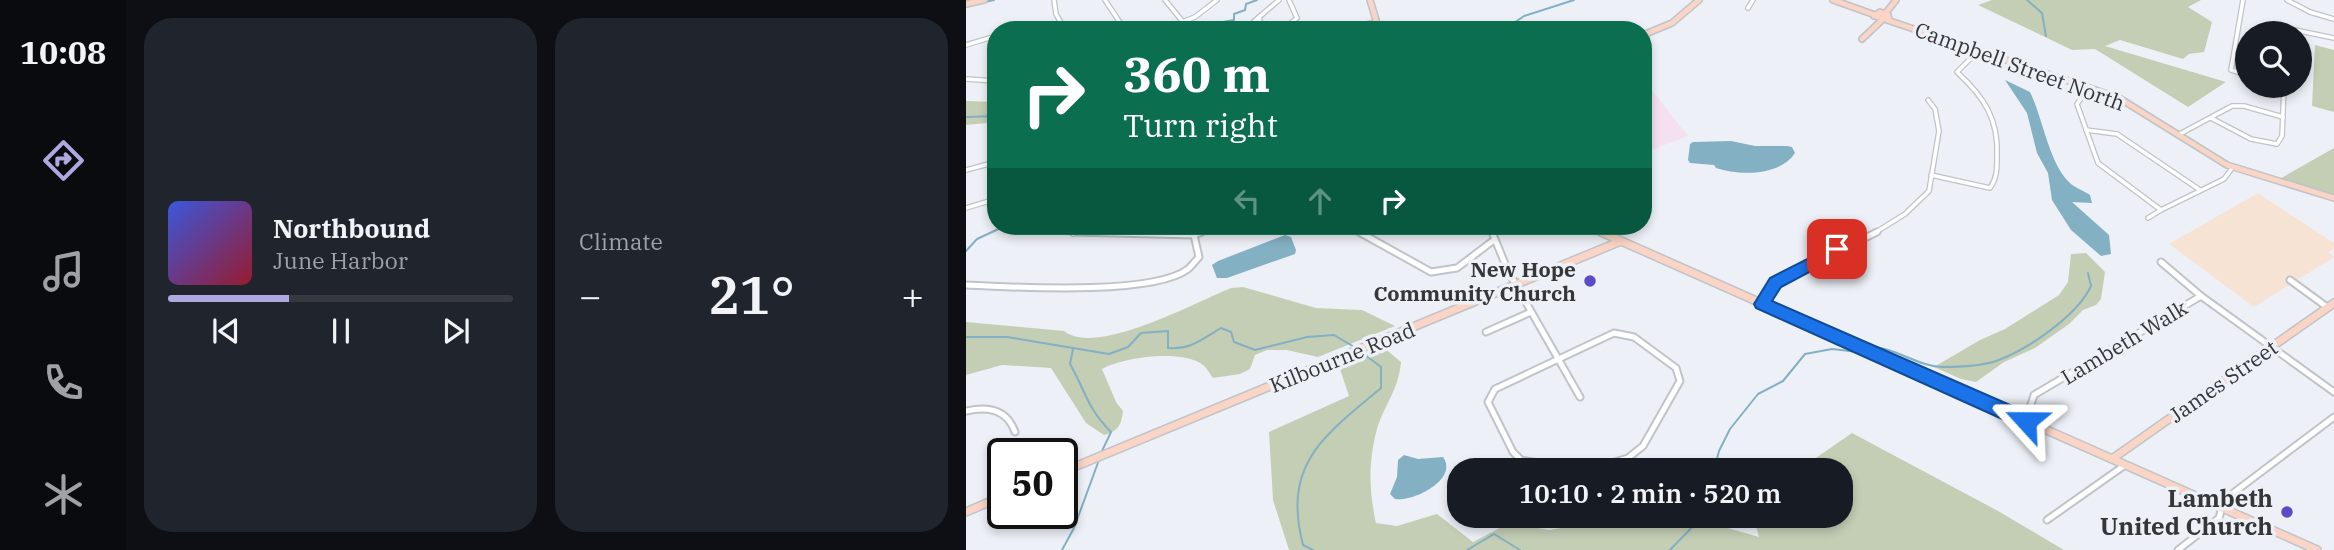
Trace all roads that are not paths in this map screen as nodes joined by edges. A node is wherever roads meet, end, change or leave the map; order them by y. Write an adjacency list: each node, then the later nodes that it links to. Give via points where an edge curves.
1 (984, 0): 15 (street)
2 (1054, 0): 20 (street)
3 (1105, 0): 21 (street)
4 (1165, 0): 22 (street)
5 (1217, 0): 23 (street)
6 (1279, 0): 17 (street)
7 (1289, 0): 26 (street, via 1297,18)
8 (1370, 0): 27 (street)
9 (1699, 0): 29 (street, via 1672,23)
10 (1753, 0): 16 (street)
11 (1833, 0): 18 (street, Campbell Street North)
12 (1896, 0): 18 (street)
13 (2242, 0): 28 (street)
14 (2287, 0): 19 (street)
15 (966, 4)
16 (1748, 8)
17 (1259, 17): 24 (street); 25 (street)
18 (1883, 17): 33 (street); 36 (street, Campbell Street North)
19 (2334, 19)
20 (1060, 21)
21 (1119, 21)
22 (1182, 21)
23 (1185, 21)
24 (1255, 21)
25 (1260, 21)
26 (1293, 21)
27 (1377, 21)
28 (2239, 21)
29 (1652, 31)
30 (2312, 32): 31 (street)
31 (2334, 38)
32 (987, 39): 34 (street)
33 (1862, 39)
34 (966, 45)
35 (2235, 45): 37 (street, via 2231,70)
36 (1978, 51): 40 (street, Campbell Street North); 50 (street, via 1957,72 1986,101 1997,124 1996,182 1990,188)
37 (2235, 71)
38 (966, 79): 39 (street)
39 (987, 80)
40 (2089, 87): 45 (street, via 2077,104); 46 (street, Campbell Street North, via 2119,98)
41 (2284, 98): 43 (street)
42 (1928, 100): 50 (street, via 1940,128)
43 (2283, 117): 44 (street, via 2244,106); 44 (street, via 2277,144 2246,138)
44 (2211, 118): 46 (street)
45 (2086, 130): 51 (street, via 2117,134); 55 (street, via 2098,163)
46 (2178, 135): 48 (street, Campbell Street North)
47 (987, 164): 49 (street)
48 (2233, 167): 51 (street, via 2224,179); 52 (street, Campbell Street North)
49 (966, 170)
50 (1931, 175): 68 (street, via 1929,191 1905,214 1775,282)
51 (2201, 191): 55 (street)
52 (2334, 198)
53 (987, 202): 54 (street)
54 (966, 208)
55 (2161, 210): 56 (street)
56 (2148, 218)
57 (1194, 235): 65 (street, via 1199,257 1192,268 1153,283)
58 (1364, 235): 61 (street, via 1432,272 1457,268)
59 (1493, 235): 61 (street)
60 (1607, 235): 62 (street)
61 (1494, 240): 66 (street)
62 (1620, 241): 66 (street, Kilbourne Road); 68 (street)
63 (2161, 262): 67 (street)
64 (2290, 280): 69 (street)
65 (966, 285)
66 (1517, 285): 70 (street); 81 (street, Kilbourne Road)
67 (2201, 296): 72 (street); 78 (street, Lambeth Walk, via 2034,395)
68 (1762, 304): 78 (street)
69 (2331, 305): 72 (street, James Street)
70 (1531, 312): 71 (street); 73 (street)
71 (1486, 332)
72 (2273, 346): 74 (street); 80 (street, James Street)
73 (1559, 359): 73 (street, via 1494,389 1490,396 1488,402 1521,460 1564,467 1602,466 1628,458 1643,446 1680,381 1676,368 1625,333 1614,333); 75 (street)
74 (2334, 392)
75 (1580, 397)
76 (966, 411): 79 (street, via 983,406 997,409 1008,417)
77 (2334, 417): 84 (street, via 2224,500)
78 (2026, 421): 80 (street)
79 (1015, 432)
80 (2112, 459): 82 (street)
81 (1078, 465)
82 (2125, 465): 84 (street); 86 (street)
83 (987, 503): 85 (street)
84 (2222, 508): 87 (street, via 2219,518); 88 (street)
85 (966, 512)
86 (2046, 520)
87 (2178, 550)
88 (2317, 550)

